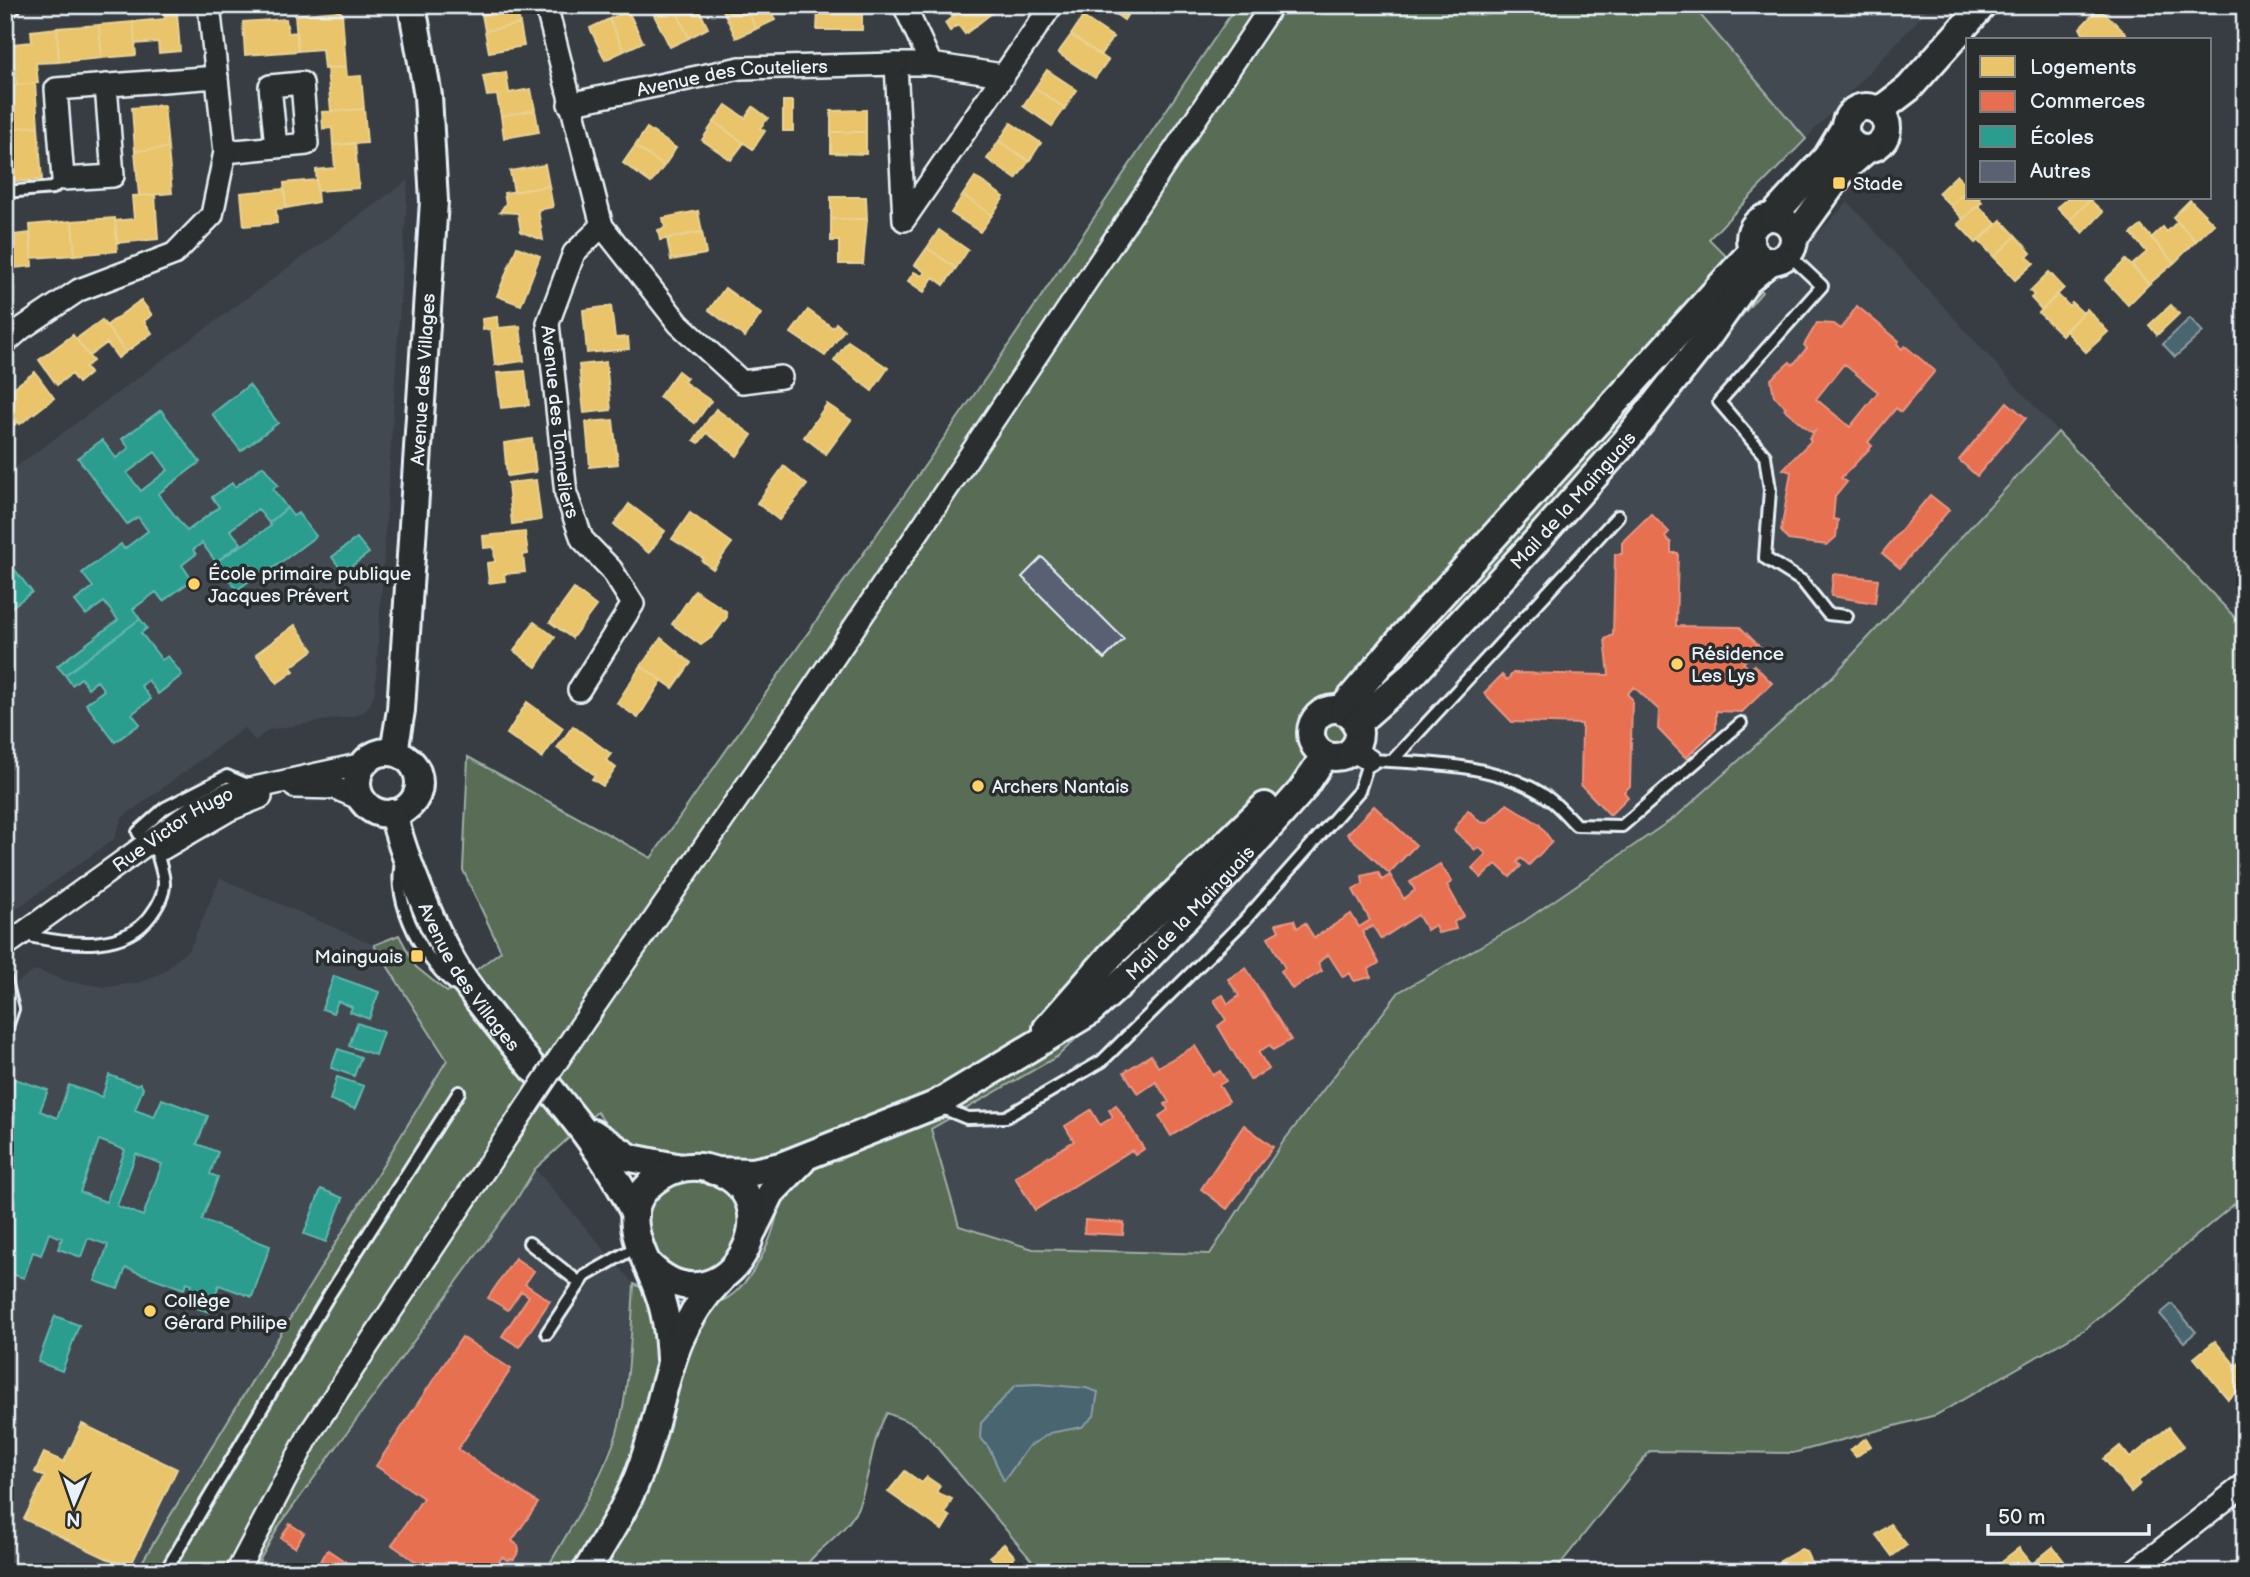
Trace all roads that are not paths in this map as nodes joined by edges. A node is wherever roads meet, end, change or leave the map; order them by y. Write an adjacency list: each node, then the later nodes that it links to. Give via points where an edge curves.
1 (10, 5): 9 (street)
2 (209, 5): 13 (street)
3 (412, 5): 33 (street, Avenue des Villages, via 428,96 434,201 401,710)
4 (546, 5): 15 (street)
5 (904, 5): 11 (street)
6 (1052, 5): 12 (street)
7 (1272, 5): 62 (street, bridge, via 310,1433)
8 (1983, 5): 16 (street, via 1909,88)
9 (5, 8)
10 (896, 64): 11 (street, Avenue des Couteliers); 12 (street, via 904,220); 15 (street, Avenue des Couteliers, via 740,68)
11 (931, 64): 12 (street, Avenue des Couteliers)
12 (1002, 75)
13 (217, 78): 14 (street); 20 (street)
14 (106, 85): 21 (street, via 56,89); 21 (street, via 113,176)
15 (569, 104): 24 (street)
16 (1880, 111): 17 (street, via 1856,109); 19 (street, via 1887,122 1887,135 1879,145)
17 (1845, 127): 19 (street, via 1849,140); 23 (street, via 1827,156)
18 (276, 147): 20 (street)
19 (1867, 149): 25 (street, Mail de la Mainguais, via 1843,170)
20 (225, 152): 26 (street, via 212,215 174,254 79,290)
21 (63, 179): 22 (lane, via 52,188)
22 (5, 192)
23 (1772, 217): 25 (street, via 1787,223); 25 (street, via 1759,221 1750,240)
24 (602, 226): 27 (street, via 679,324 741,382); 30 (street, Avenue des Tonneliers, via 575,253 548,323 566,494 582,539 611,569 633,604)
25 (1776, 251): 29 (lane, via 1822,286 1719,402 1765,456 1770,490 1765,558 1802,581 1828,614); 31 (street, Mail de la Mainguais, via 1402,638 1346,704)
26 (5, 343)
27 (781, 377)
28 (1618, 516): 36 (lane)
29 (1847, 615)
30 (579, 690)
31 (1349, 717): 34 (street, via 1327,711 1315,721 1311,736); 35 (street)
32 (1741, 723): 36 (lane, via 1622,826 1576,825 1548,798 1496,774)
33 (394, 752): 37 (street, via 373,755); 39 (street, via 412,763 419,783 412,803)
34 (1322, 753): 35 (street); 47 (street, Mail de la Mainguais, via 1302,790 1139,967 1088,1013)
35 (1360, 755): 36 (lane); 47 (lane, via 1359,791 1244,921 1102,1060 1006,1117 967,1118)
36 (1392, 761)
37 (363, 764): 38 (street, via 357,776); 40 (street, Rue Victor Hugo, via 227,794 194,810)
38 (361, 799): 39 (street, via 375,811); 40 (street, Rue Victor Hugo, via 335,788 280,790)
39 (393, 813): 48 (street, Avenue des Villages, via 442,942 480,1000)
40 (152, 849): 41 (street, Rue Victor Hugo); 41 (lane, Rue Victor Hugo, via 164,886 145,924 106,942); 42 (street, Rue Victor Hugo)
41 (34, 937): 43 (street, Rue Victor Hugo)
42 (5, 946)
43 (5, 958)
44 (5, 976): 45 (lane, via 13,1009)
45 (5, 1033)
46 (458, 1092): 61 (lane, via 329,1295)
47 (935, 1105): 49 (street, Mail de la Mainguais)
48 (578, 1122): 50 (street, Avenue des Villages, via 631,1158); 52 (street, Avenue des Villages, via 619,1180)
49 (804, 1159): 51 (street, Mail de la Mainguais, via 753,1172); 53 (street, Mail de la Mainguais, via 771,1194)
50 (681, 1168): 51 (street); 52 (street, via 656,1180)
51 (714, 1171): 53 (street, via 743,1193)
52 (635, 1214): 55 (street)
53 (753, 1230): 56 (street, via 744,1257)
54 (529, 1244): 57 (lane)
55 (643, 1255): 56 (street, via 665,1278 681,1284); 57 (lane, via 585,1276); 59 (street, via 663,1306)
56 (722, 1278): 59 (street, via 693,1311)
57 (580, 1283): 58 (lane)
58 (547, 1333)
59 (670, 1359): 63 (street, via 642,1467)
60 (2245, 1484): 64 (street)
61 (165, 1572)
62 (237, 1572)
63 (586, 1572)
64 (2133, 1572)

